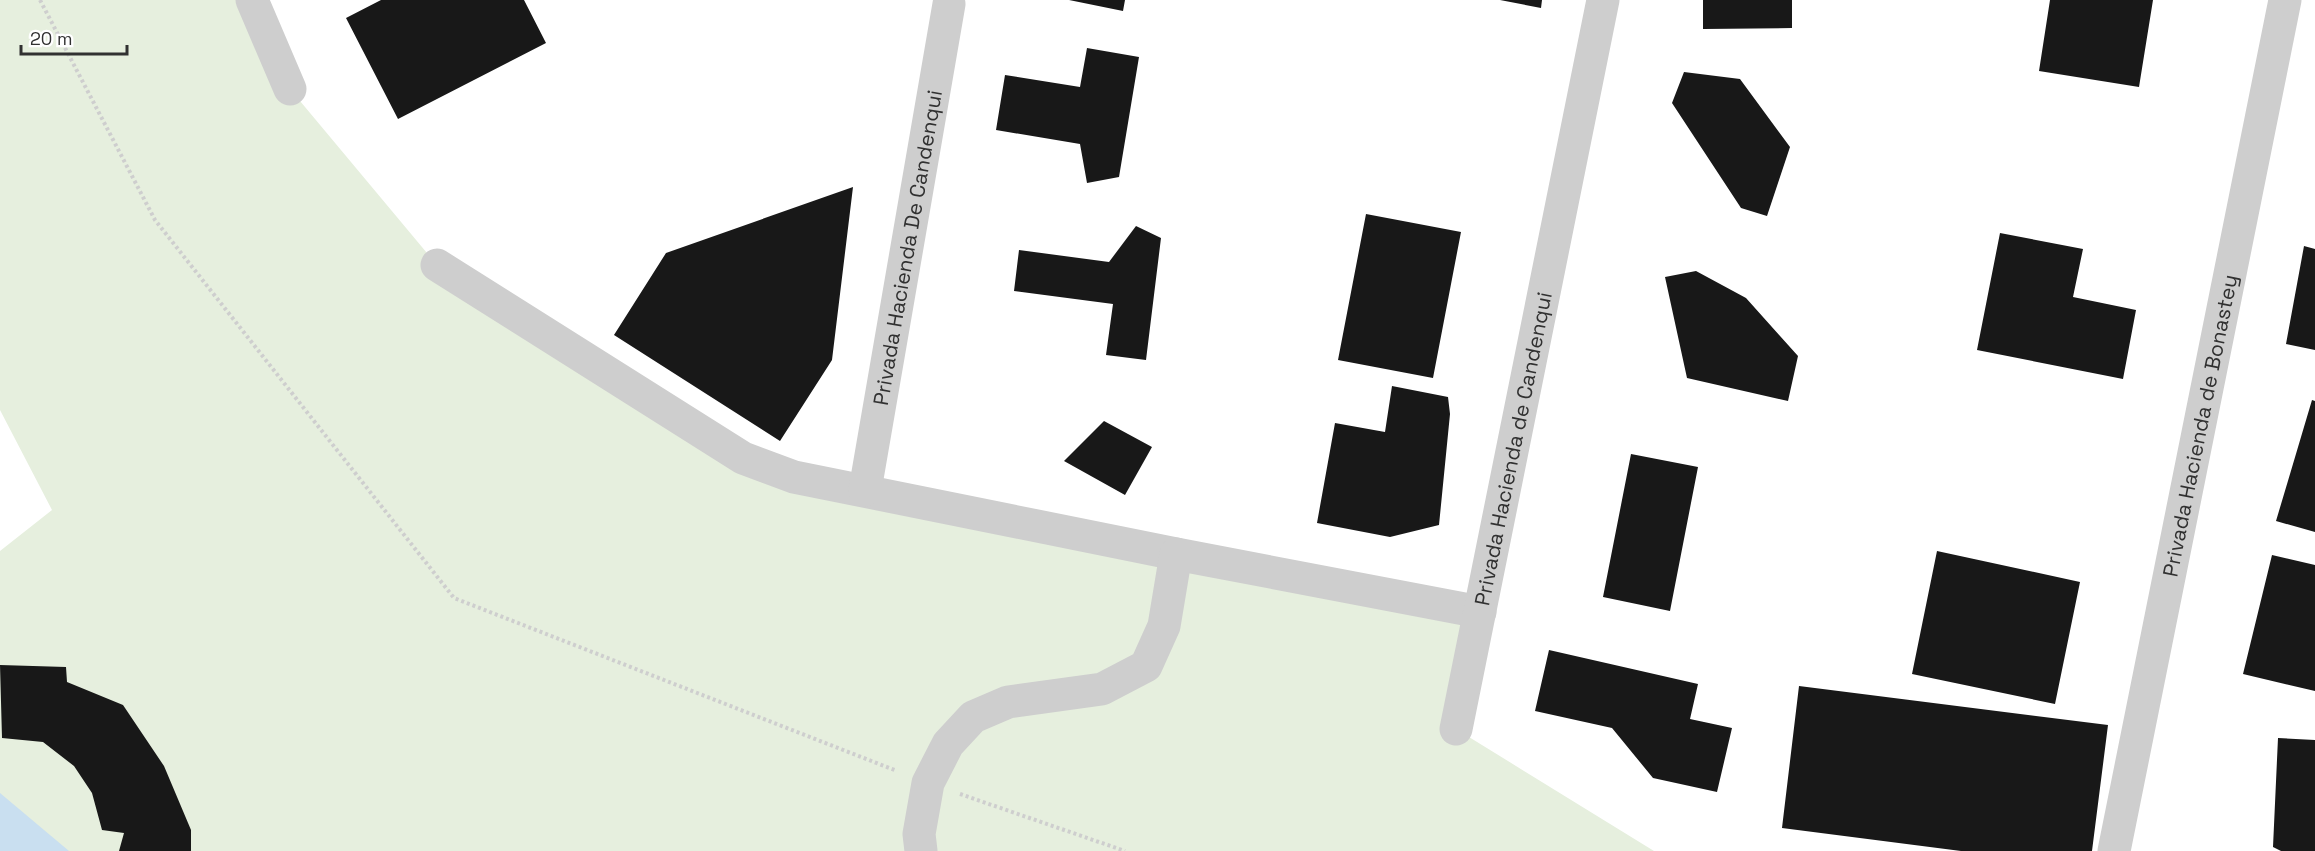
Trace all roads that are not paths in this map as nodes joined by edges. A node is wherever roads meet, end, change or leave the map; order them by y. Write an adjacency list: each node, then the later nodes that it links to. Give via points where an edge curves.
1 (252, 0): 5 (street)
2 (1604, 0): 9 (street, Privada Hacienda de Candenqui)
3 (2285, 0): 12 (street, Privada Hacienda de Bonastey)
4 (949, 4): 7 (street, Privada Hacienda De Candenqui)
5 (290, 89)
6 (437, 265): 7 (street, via 743,458 794,477)
7 (865, 490): 8 (street)
8 (1176, 554): 9 (street, Privada Hacienda de Candenqui); 11 (street, via 1164,626 1146,666 1102,689 1008,702 973,717 948,744 928,783 919,834)
9 (1480, 612): 10 (street)
10 (1456, 729)
11 (921, 851)
12 (2114, 851)

